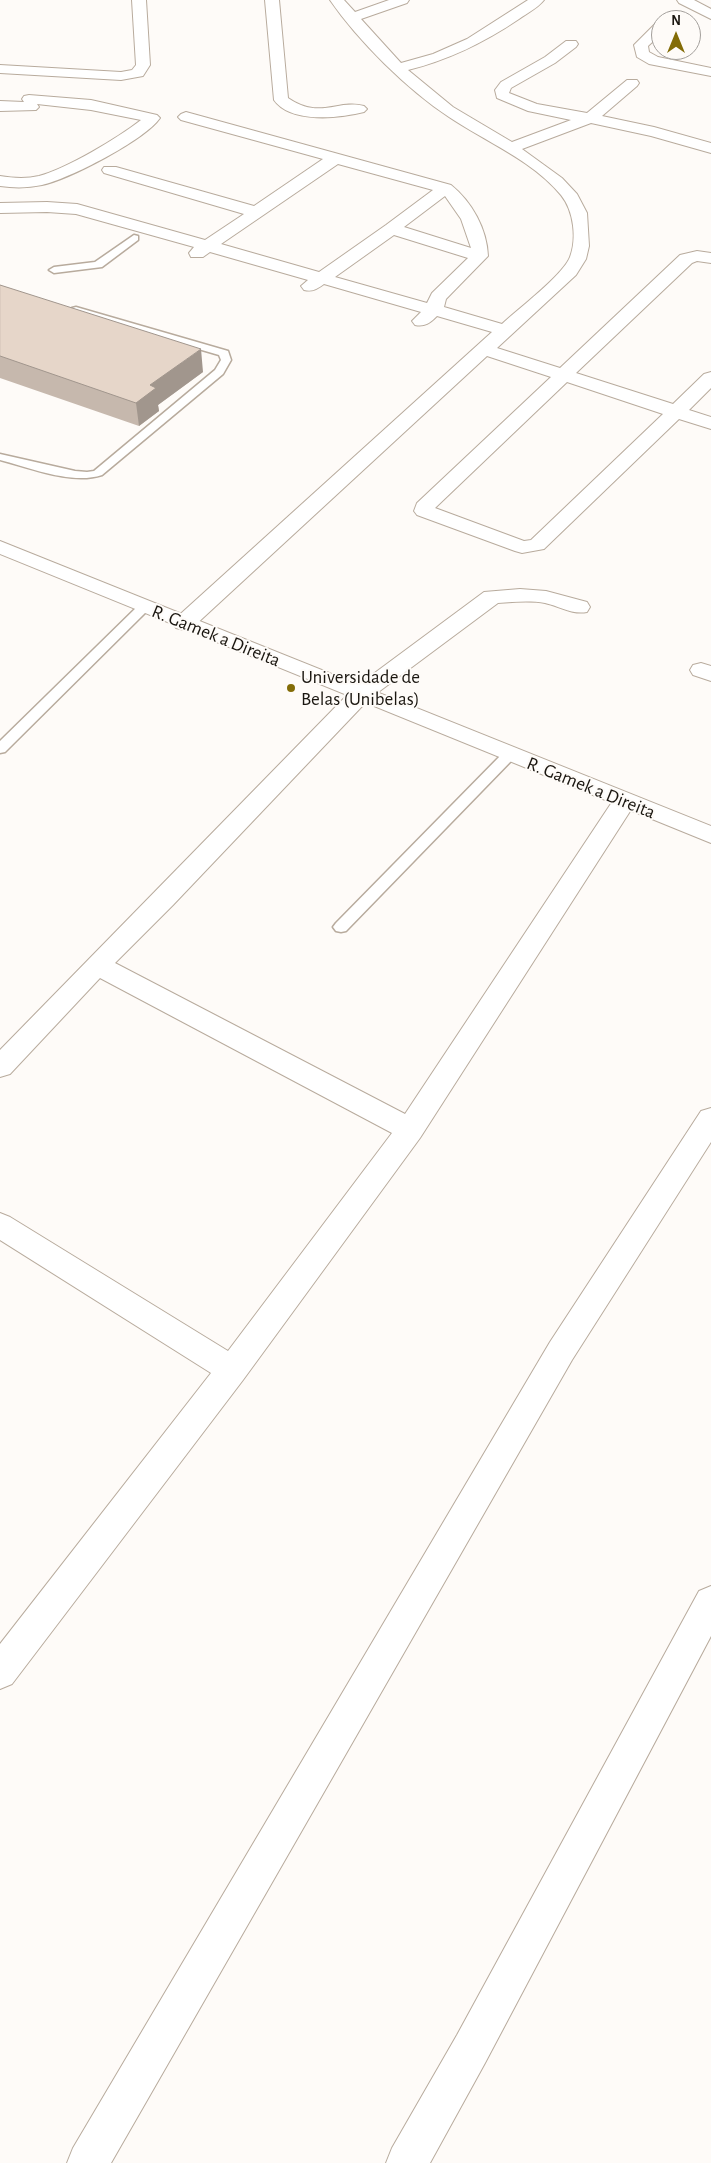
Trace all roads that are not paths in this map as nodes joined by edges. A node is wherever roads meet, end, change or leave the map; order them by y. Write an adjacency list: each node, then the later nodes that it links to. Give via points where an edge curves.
1 (139, 0): 15 (street, via 142,65 137,74 121,76)
2 (272, 0): 20 (street, via 282,77 281,100 290,108 307,113)
3 (337, 0): 8 (street)
4 (402, 0): 8 (street)
5 (537, 0): 13 (street, via 491,32 441,58)
6 (685, 1): 7 (street)
7 (711, 15)
8 (352, 17): 13 (street)
9 (651, 35): 11 (street, via 641,45 642,54)
10 (571, 44): 22 (street, via 506,85 502,95 532,107)
11 (651, 59)
12 (652, 60): 16 (street)
13 (399, 68): 24 (street, via 458,117)
14 (0, 69): 15 (street)
15 (45, 71): 18 (street)
16 (711, 72)
17 (632, 83): 22 (street)
18 (30, 103): 19 (street); 23 (street); 28 (street, via 91,105 152,118 126,137 45,179 29,183)
19 (0, 106)
20 (359, 109)
21 (186, 117): 26 (street)
22 (590, 118): 24 (street); 25 (street)
23 (39, 120)
24 (510, 148): 45 (street, via 560,186 576,206 581,252 570,271)
25 (711, 148)
26 (334, 159): 29 (street); 31 (street)
27 (110, 170): 31 (street)
28 (0, 181)
29 (445, 188): 33 (street); 36 (street, via 459,201 479,240)
30 (0, 208): 35 (street, via 77,209)
31 (256, 212): 35 (street)
32 (0, 220): 34 (street, via 79,223)
33 (392, 229): 36 (street); 39 (street)
34 (134, 238): 35 (street); 38 (lane, via 98,266)
35 (202, 250): 39 (street)
36 (480, 256): 41 (street)
37 (711, 258): 46 (street, via 697,256 686,259)
38 (54, 270)
39 (312, 283): 40 (street); 43 (street)
40 (411, 303): 41 (street); 43 (street)
41 (436, 303): 44 (street); 45 (street)
42 (65, 306): 51 (lane, via 224,353 226,360 219,372 98,473 75,475)
43 (395, 314): 44 (street)
44 (420, 322): 45 (street)
45 (494, 340): 46 (street); 55 (street)
46 (571, 369): 48 (street); 48 (street, via 424,507 424,511 522,547 537,545)
47 (711, 378): 48 (street)
48 (683, 406): 49 (street); 50 (street)
49 (711, 406)
50 (711, 423)
51 (0, 457)
52 (0, 547): 53 (street, R. Gamek a Direita)
53 (144, 607): 55 (street, R. Gamek a Direita); 57 (lane)
54 (579, 607): 56 (street, via 546,597 492,597)
55 (184, 624): 56 (street, R. Gamek a Direita)
56 (360, 694): 58 (street, R. Gamek a Direita); 62 (street)
57 (0, 749)
58 (510, 755): 59 (street, R. Gamek a Direita); 61 (lane)
59 (624, 802): 60 (street, R. Gamek a Direita); 65 (street)
60 (711, 835)
61 (341, 926)
62 (97, 965): 63 (street); 65 (street)
63 (0, 1067)
64 (708, 1128): 70 (street, via 561,1351)
65 (410, 1130): 67 (street)
66 (0, 1225): 67 (street)
67 (232, 1370): 69 (street)
68 (711, 1602): 71 (street)
69 (0, 1672)
70 (88, 2163)
71 (407, 2163)

